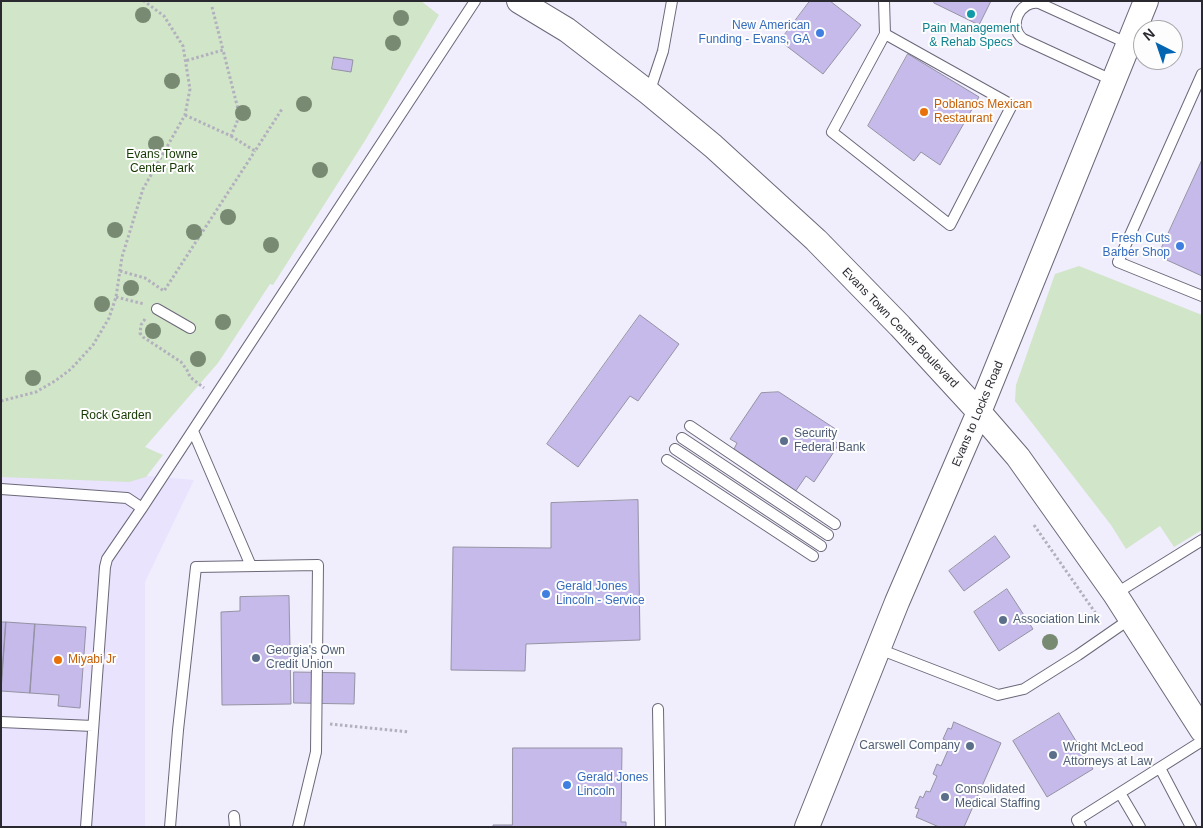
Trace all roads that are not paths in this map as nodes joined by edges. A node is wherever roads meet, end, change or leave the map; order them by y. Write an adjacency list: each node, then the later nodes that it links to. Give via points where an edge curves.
1 (474, 1): 17 (lane)
2 (519, 1): 11 (street, Evans Town Center Boulevard, via 568,30)
3 (672, 1): 11 (lane, via 663,51)
4 (884, 1): 7 (lane)
5 (1146, 1): 8 (street, Evans to Locks Road)
6 (1039, 2): 8 (lane); 10 (lane, via 1032,2 1021,9 1016,24 1018,35)
7 (885, 34): 7 (lane, via 1012,105 950,225 832,132)
8 (1129, 44): 10 (street, Evans to Locks Road)
9 (1202, 74): 12 (lane, via 1118,262)
10 (1114, 81): 15 (street, Evans to Locks Road)
11 (650, 93): 15 (street, Evans Town Center Boulevard, via 816,240)
12 (1202, 296)
13 (153, 310): 14 (lane)
14 (190, 328)
15 (979, 412): 29 (street, Evans Town Center Boulevard, via 1018,457); 31 (street, Evans to Locks Road)
16 (690, 426): 23 (lane)
17 (193, 431): 22 (lane); 28 (lane)
18 (682, 438): 24 (lane)
19 (675, 449): 26 (lane)
20 (668, 460): 27 (lane)
21 (1, 489): 22 (lane, via 127,498)
22 (142, 508): 34 (lane, via 111,551 105,567)
23 (835, 524)
24 (828, 535)
25 (1202, 540): 29 (lane)
26 (821, 546)
27 (813, 556)
28 (251, 566): 40 (lane, via 196,567); 41 (lane, via 318,565 316,752)
29 (1115, 594): 30 (street, Evans Town Center Boulevard)
30 (1130, 619): 31 (lane, via 1024,689 998,695); 35 (street, Evans Town Center Boulevard)
31 (879, 649): 43 (street, Evans to Locks Road)
32 (658, 709): 42 (lane)
33 (1, 722): 34 (lane)
34 (93, 726): 39 (lane)
35 (1202, 730)
36 (1202, 741): 37 (lane)
37 (1160, 768): 38 (lane); 46 (lane)
38 (1120, 793): 44 (lane, via 1077,820); 45 (lane)
39 (86, 827)
40 (170, 827)
41 (298, 827)
42 (660, 827)
43 (807, 827)
44 (1081, 827)
45 (1140, 827)
46 (1191, 827)

